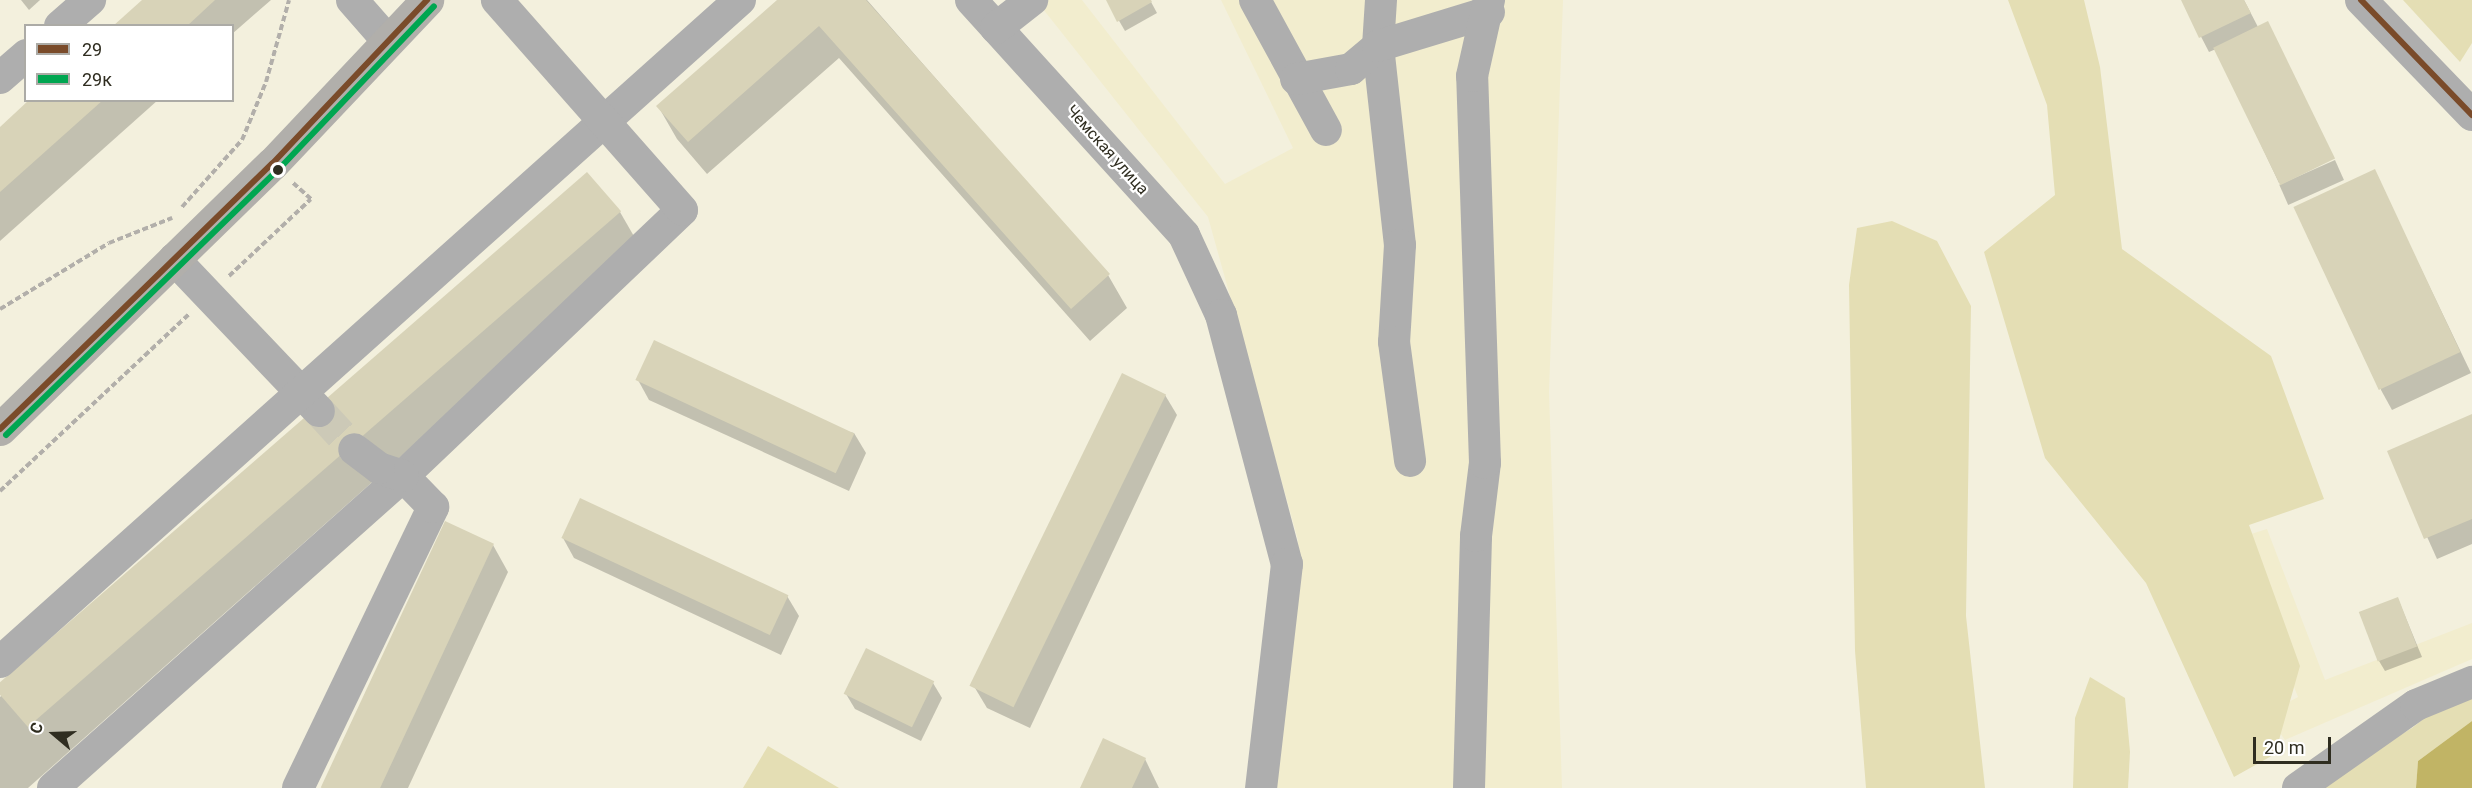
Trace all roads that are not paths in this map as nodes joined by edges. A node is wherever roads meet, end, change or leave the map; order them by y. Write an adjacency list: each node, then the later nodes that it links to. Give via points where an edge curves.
1 (90, 0): 12 (street)
2 (352, 0): 14 (street)
3 (427, 0): 14 (main road)
4 (497, 0): 20 (street)
5 (740, 0): 20 (street)
6 (971, 0): 13 (street, Чемская улица)
7 (1032, 0): 13 (street)
8 (1256, 0): 18 (street)
9 (1381, 0): 15 (street)
10 (2361, 0): 19 (street)
11 (1489, 6): 15 (street); 33 (street, via 1472,76 1485,463 1476,536)
12 (62, 24)
13 (996, 28): 32 (street, Чемская улица, via 1184,235 1221,315 1287,564)
14 (388, 41): 22 (main road)
15 (1378, 46): 18 (street, via 1352,69); 26 (street, via 1400,245 1394,342)
16 (24, 58): 17 (street)
17 (0, 78)
18 (1296, 79): 21 (street)
19 (2472, 115)
20 (604, 121): 23 (street); 27 (street, via 682,210)
21 (1326, 130)
22 (174, 259): 23 (street, via 211,293); 24 (main road)
23 (311, 403): 28 (street)
24 (0, 429)
25 (354, 449): 27 (street, via 379,468)
26 (1410, 461)
27 (403, 476): 30 (street); 31 (street, via 433,507)
28 (0, 662)
29 (2472, 682): 34 (street, via 2416,705)
30 (53, 788)
31 (298, 788)
32 (1262, 788)
33 (1469, 788)
34 (2298, 788)

